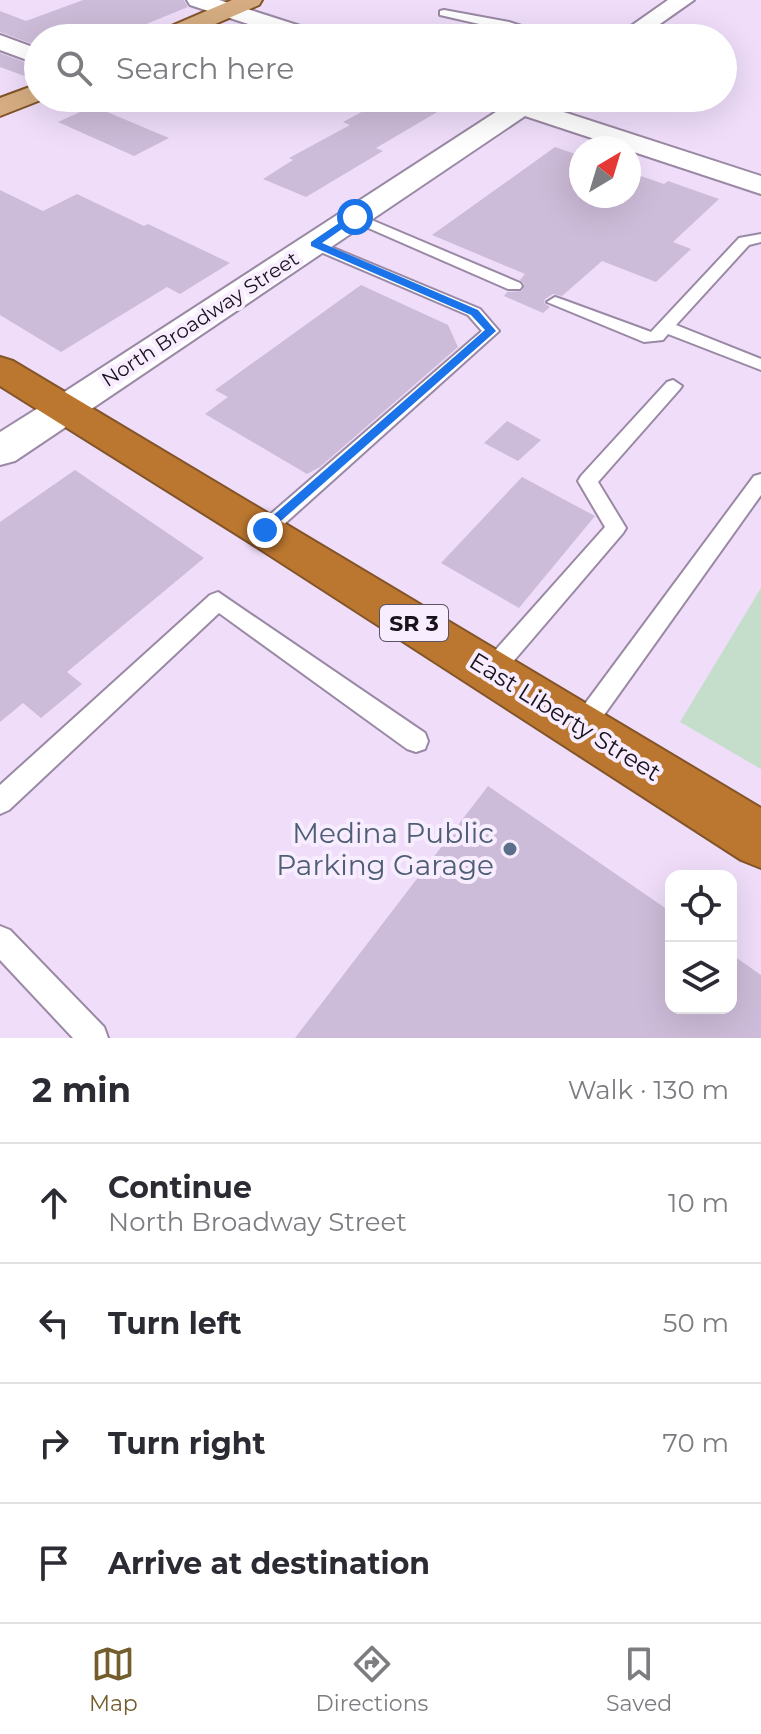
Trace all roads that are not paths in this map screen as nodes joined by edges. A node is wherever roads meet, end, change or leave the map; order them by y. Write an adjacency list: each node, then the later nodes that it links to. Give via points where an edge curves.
1 (198, 0): 4 (street)
2 (251, 0): 4 (main road)
3 (683, 0): 9 (street)
4 (228, 10): 6 (main road); 7 (street)
5 (444, 13): 8 (lane)
6 (196, 24)
7 (271, 24)
8 (504, 24)
9 (646, 24)
10 (0, 42): 11 (street)
11 (24, 51)
12 (24, 98): 13 (main road)
13 (0, 108)
14 (503, 112): 17 (street, North Broadway Street)
15 (550, 112): 16 (street)
16 (761, 185)
17 (355, 217): 19 (street, North Broadway Street); 20 (lane)
18 (761, 238): 22 (lane, via 744,241)
19 (314, 244): 26 (street, North Broadway Street); 29 (lane, via 474,312 491,331)
20 (514, 286)
21 (555, 302): 22 (lane, via 640,337 657,336)
22 (665, 327): 23 (lane)
23 (761, 365)
24 (0, 369): 26 (highway, East Liberty Street / SR 3)
25 (673, 386): 30 (lane, via 588,481 616,528)
26 (65, 409): 27 (main road); 29 (highway, East Liberty Street / SR 3)
27 (0, 451)
28 (761, 481): 31 (lane)
29 (265, 530): 30 (highway, East Liberty Street / SR 3)
30 (491, 671): 31 (highway, East Liberty Street / SR 3)
31 (581, 728): 34 (highway, East Liberty Street / SR 3)
32 (416, 741): 33 (lane, via 218,601)
33 (0, 802)
34 (761, 840)
35 (0, 940): 36 (lane)
36 (93, 1038)

